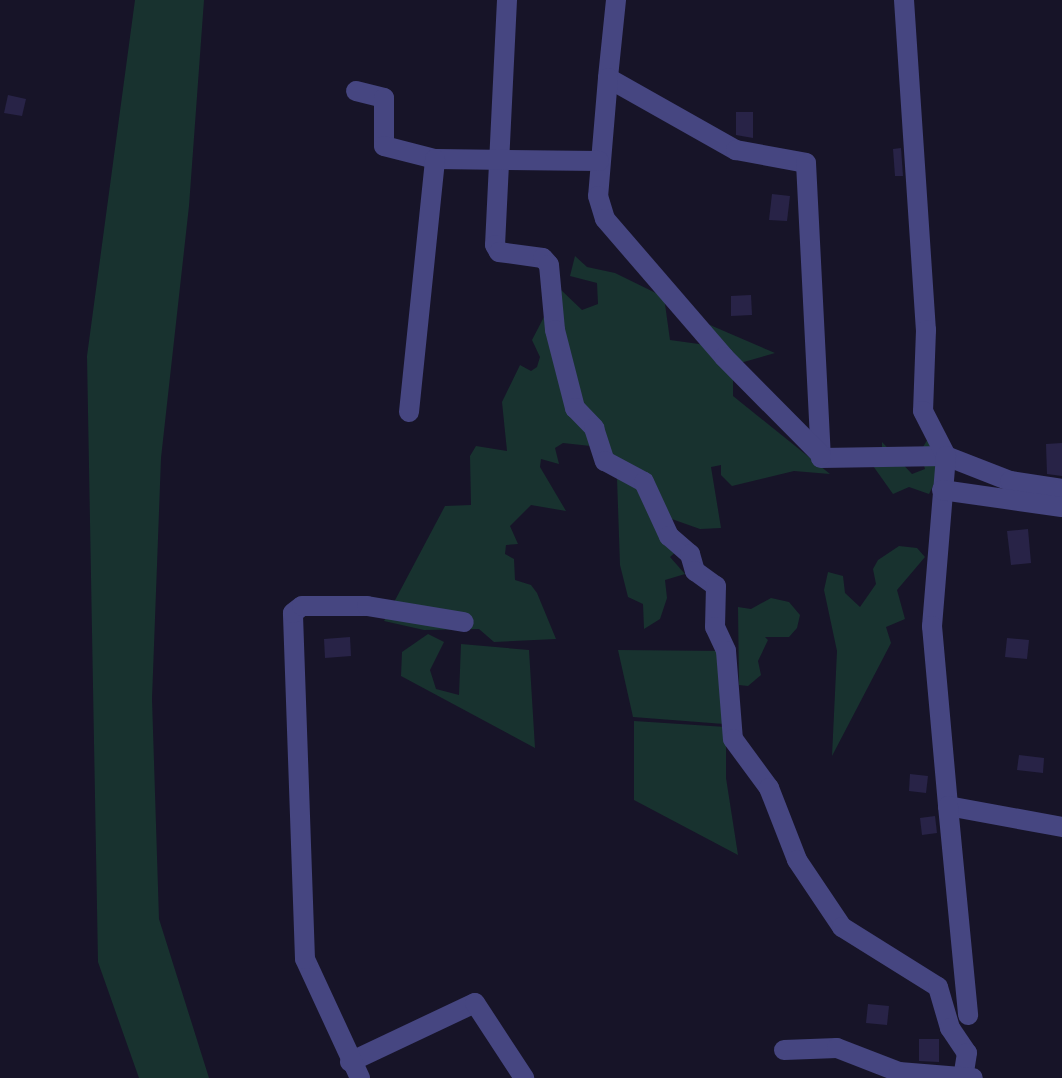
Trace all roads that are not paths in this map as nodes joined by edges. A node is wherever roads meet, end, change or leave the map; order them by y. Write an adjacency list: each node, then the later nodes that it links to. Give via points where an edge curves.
1 (507, 0): 7 (street)
2 (616, 0): 4 (street)
3 (904, 0): 11 (street, via 926,330 923,411)
4 (608, 78): 8 (street); 10 (street, via 736,150 806,163)
5 (356, 91): 6 (street, via 384,98 384,146)
6 (435, 159): 7 (street); 9 (street)
7 (496, 159): 8 (street); 21 (street, via 495,245 499,252 543,258 549,265 555,330 575,408 594,428 605,461 644,482 669,536 693,558 695,571 716,586 715,627 726,651 733,739 769,788 797,860 842,927 938,987 950,1028 967,1053)
8 (599, 161): 10 (street, via 598,196 605,219 724,357)
9 (409, 412)
10 (821, 455): 11 (street, via 833,460)
11 (946, 456): 12 (street, via 1010,481); 13 (street)
12 (1062, 489)
13 (942, 490): 14 (street); 16 (street, via 932,626)
14 (1062, 507)
15 (464, 622): 20 (street, via 367,606 302,606 293,613 305,959)
16 (948, 806): 17 (street); 18 (street)
17 (1062, 827)
18 (968, 1015)
19 (784, 1050): 21 (street, via 837,1048 899,1072)
20 (355, 1070): 22 (street, via 475,1003)
21 (968, 1077)
22 (524, 1078)

